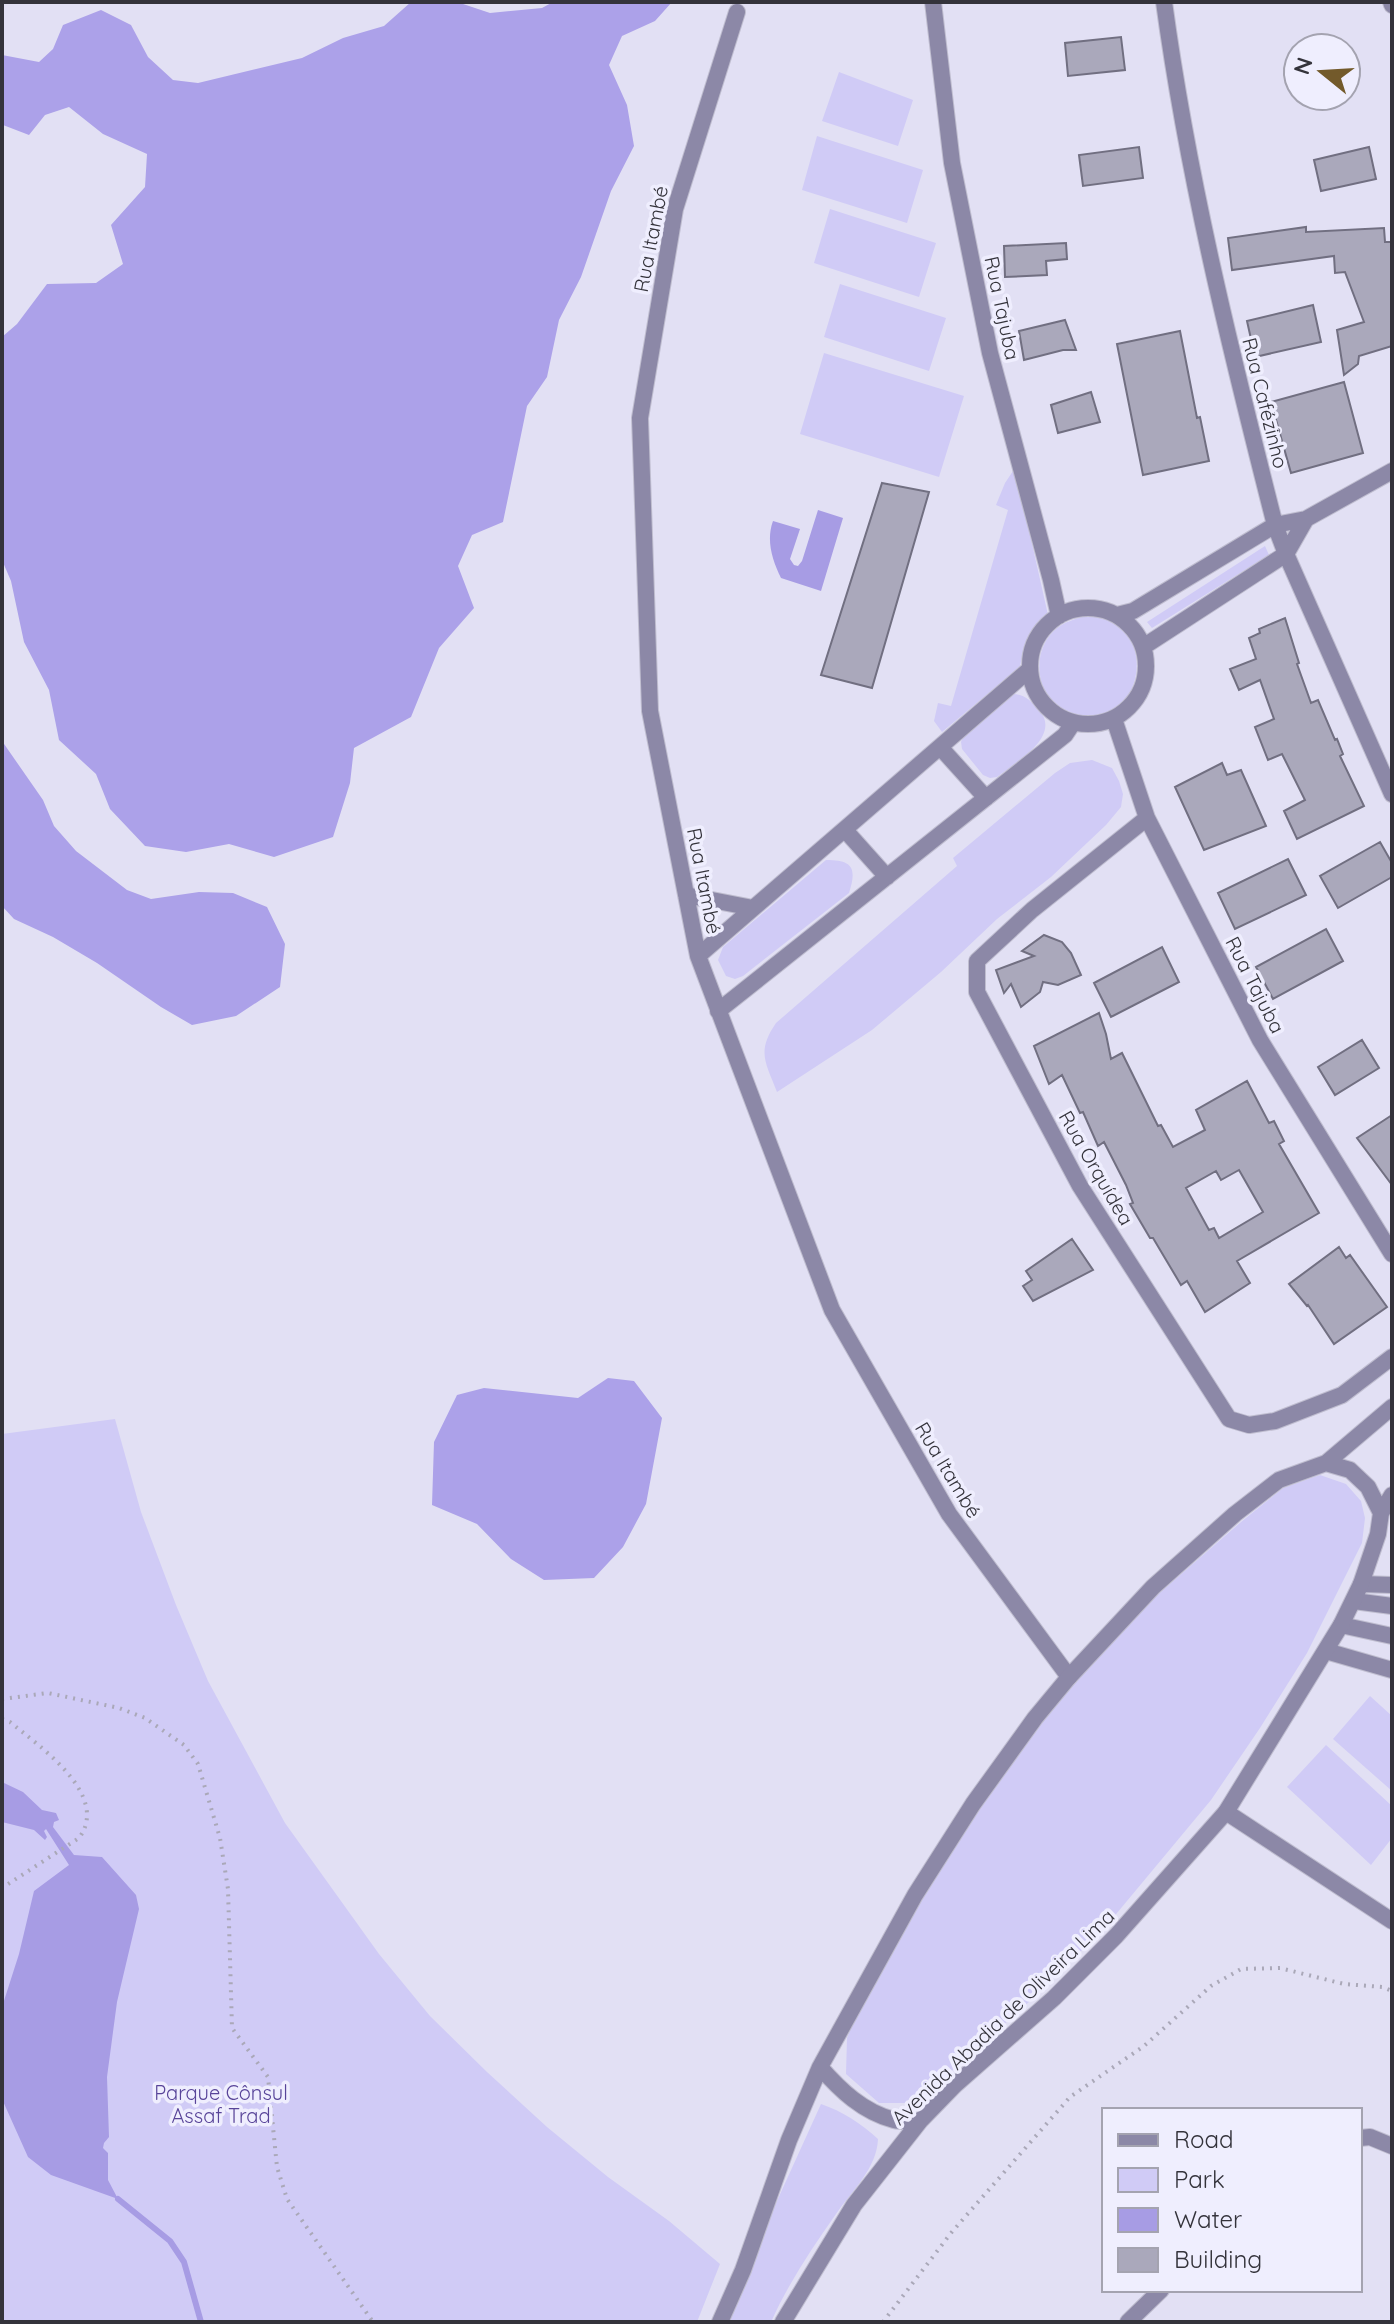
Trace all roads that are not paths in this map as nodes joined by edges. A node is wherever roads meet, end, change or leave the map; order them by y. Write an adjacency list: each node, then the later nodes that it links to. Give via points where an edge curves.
1 (933, 2): 9 (street, Rua Tajuba, via 952,163 990,353)
2 (1164, 2): 6 (street, Rua Cafézinho, via 1183,133)
3 (737, 12): 20 (street, Rua Itambé, via 675,209 640,418 650,711)
4 (1392, 471): 5 (street)
5 (1306, 519): 6 (street); 7 (street)
6 (1275, 525): 7 (street, Rua Cafézinho); 8 (street, via 1133,611)
7 (1286, 554): 10 (street); 15 (street, Rua Cafézinho)
8 (1117, 615): 9 (street, via 1078,609); 10 (street)
9 (1059, 616): 11 (street, via 1037,639)
10 (1143, 647): 12 (street, via 1145,680 1128,709)
11 (1030, 669): 13 (street, via 1043,703); 14 (street)
12 (1114, 719): 13 (street); 17 (street, Rua Tajuba)
13 (1073, 723): 16 (street)
14 (940, 747): 16 (street); 18 (street)
15 (1392, 794)
16 (986, 798): 19 (street)
17 (1147, 818): 24 (street, Rua Tajuba, via 1260,1040); 25 (street, Rua Orquídea, via 977,961 977,992 1080,1186 1229,1419 1249,1425 1275,1421 1342,1395)
18 (845, 830): 19 (street); 21 (street)
19 (887, 877): 23 (street)
20 (686, 895): 21 (street); 22 (street, Rua Itambé)
21 (753, 908): 22 (street)
22 (698, 956): 23 (street, Rua Itambé)
23 (718, 1011): 38 (street, Rua Itambé, via 832,1310 949,1514)
24 (1392, 1254)
25 (1392, 1357)
26 (1392, 1407): 27 (street)
27 (1326, 1463): 29 (street, via 1350,1470 1368,1487); 38 (street, via 1279,1480 1235,1514 1153,1587)
28 (1392, 1495): 29 (street, Avenida Abadia de Oliveira Lima)
29 (1381, 1513): 30 (street, Avenida Abadia de Oliveira Lima)
30 (1361, 1584): 31 (street); 32 (street, Avenida Abadia de Oliveira Lima)
31 (1392, 1585)
32 (1354, 1601): 33 (street); 34 (street, Avenida Abadia de Oliveira Lima)
33 (1392, 1606)
34 (1341, 1625): 35 (street); 36 (street, Avenida Abadia de Oliveira Lima)
35 (1392, 1636)
36 (1326, 1651): 37 (street); 39 (street, Avenida Abadia de Oliveira Lima)
37 (1392, 1670)
38 (1069, 1677): 41 (street, via 965,1817 915,1895)
39 (1226, 1812): 40 (street); 42 (street, Avenida Abadia de Oliveira Lima, via 1116,1936)
40 (1392, 1921)
41 (820, 2067): 42 (street, via 865,2108 895,2120); 46 (street)
42 (920, 2121): 47 (street, Avenida Abadia de Oliveira Lima, via 854,2205)
43 (1365, 2138): 44 (street)
44 (1392, 2146)
45 (1159, 2292): 48 (street)
46 (720, 2322)
47 (783, 2322)
48 (1128, 2322)

